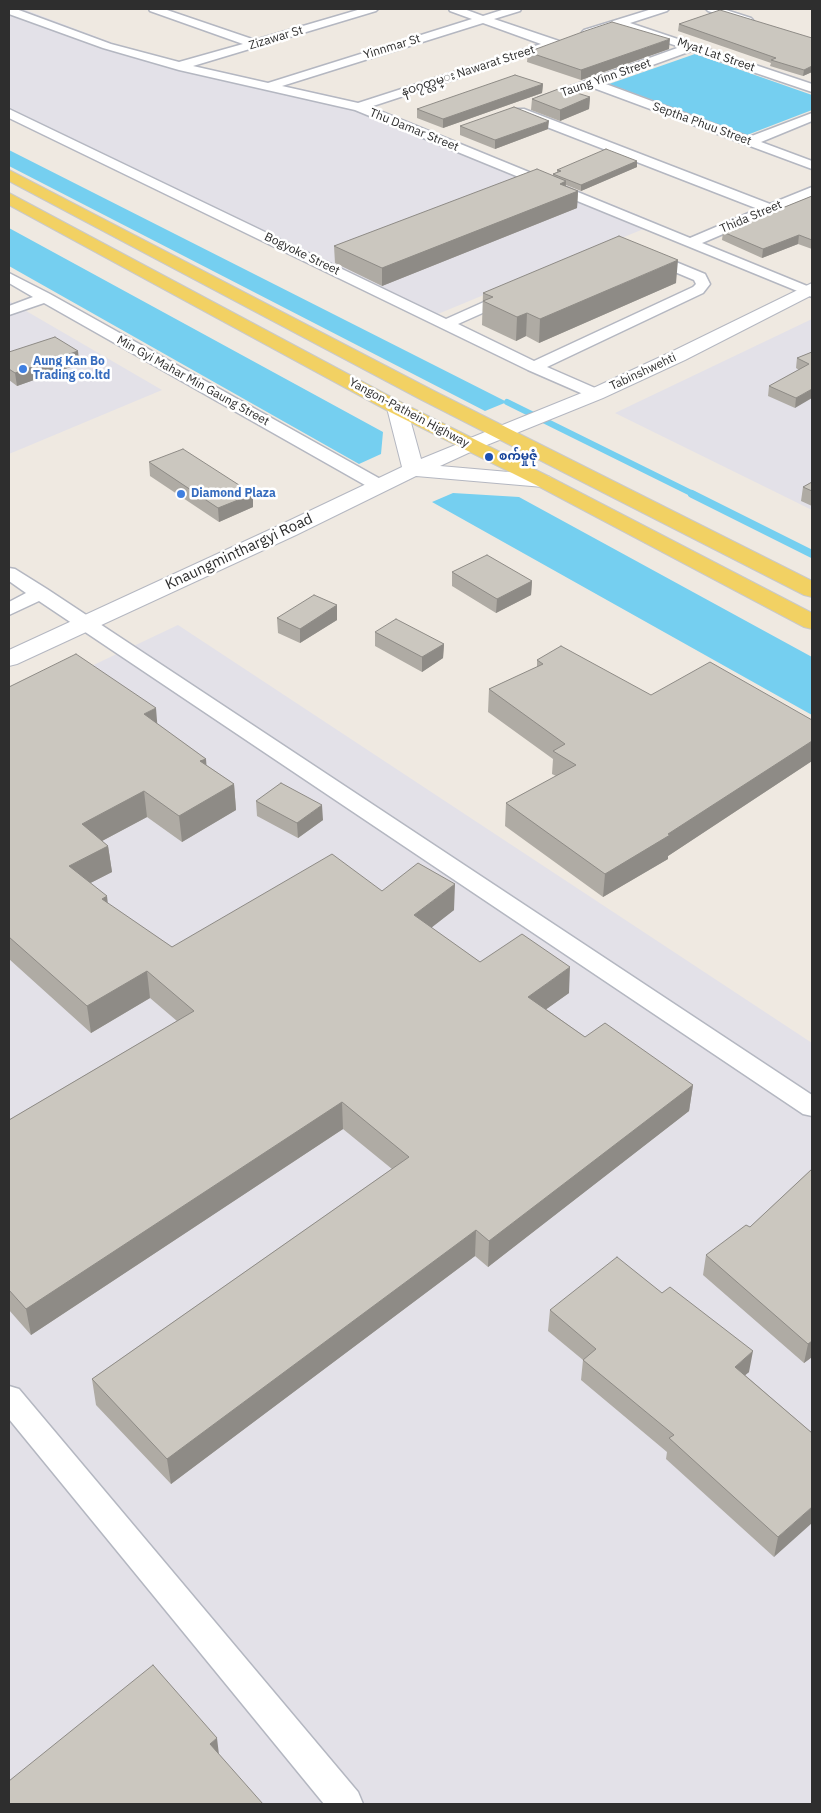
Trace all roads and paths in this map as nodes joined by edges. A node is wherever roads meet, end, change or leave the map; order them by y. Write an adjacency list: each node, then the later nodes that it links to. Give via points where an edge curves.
1 (154, 9): 12 (street)
2 (372, 9): 12 (street, Zizawar St)
3 (454, 9): 8 (street)
4 (516, 9): 8 (street, Yinnmar St)
5 (663, 9): 9 (street)
6 (712, 9): 10 (street)
7 (9, 10): 14 (street, Thu Damar Street, via 107,46)
8 (483, 19): 16 (street, Yinnmar St); 18 (street, နဝ၇တ္လမ္း Nawarat Street, via 557,42)
9 (619, 23): 11 (street); 13 (street, Myat Lat Street)
10 (758, 24)
11 (581, 35)
12 (255, 44): 14 (street, Zizawar St)
13 (692, 47): 15 (street, Taung Yinn Street); 17 (street, Myat Lat Street)
14 (179, 66): 16 (street, Thu Damar Street)
15 (591, 83): 23 (street, Septha Phuu Street); 28 (street, Taung Yinn Street, via 510,112)
16 (268, 86): 18 (street, Thu Damar Street)
17 (812, 88)
18 (359, 107): 22 (street, Thu Damar Street)
19 (9, 113): 36 (street, Bogyoke Street)
20 (812, 117): 23 (street)
21 (452, 132): 22 (street)
22 (434, 138): 29 (street, Thu Damar Street)
23 (749, 142): 24 (street, Septha Phuu Street)
24 (812, 165)
25 (9, 175): 40 (main road, Yangon-Pathein Highway)
26 (812, 191): 28 (street, Thida Street)
27 (9, 198): 39 (main road, Yangon-Pathein Highway)
28 (770, 209): 29 (street, Thida Street)
29 (690, 243): 33 (street, Thu Damar Street)
30 (636, 252): 37 (street, via 700,277 704,284 698,290)
31 (9, 277): 34 (street, Min Gyi Mahar Min Gaung Street)
32 (523, 290): 36 (street)
33 (810, 290): 38 (street, Tabinshwehti)
34 (45, 298): 35 (street); 44 (street, Min Gyi Mahar Min Gaung Street)
35 (9, 310)
36 (446, 324): 37 (street, Bogyoke Street)
37 (534, 367): 38 (street, Bogyoke Street)
38 (596, 394): 40 (street, Tabinshwehti)
39 (397, 408): 41 (main road, Yangon-Pathein Highway); 42 (street)
40 (501, 432): 41 (street, Tabinshwehti); 46 (main road, Yangon-Pathein Highway)
41 (470, 446): 42 (street, Knaungminthargyi Road); 43 (main road, Yangon-Pathein Highway)
42 (413, 470): 43 (street); 44 (street, Knaungminthargyi Road)
43 (543, 481): 49 (main road, Yangon-Pathein Highway)
44 (378, 485): 50 (street, Knaungminthargyi Road)
45 (9, 573): 47 (street)
46 (812, 590)
47 (40, 594): 48 (street); 50 (street)
48 (9, 608)
49 (812, 622)
50 (86, 623): 51 (street, Knaungminthargyi Road); 52 (street)
51 (9, 659)
52 (812, 1107)
53 (9, 1398): 54 (street)
54 (346, 1804)

